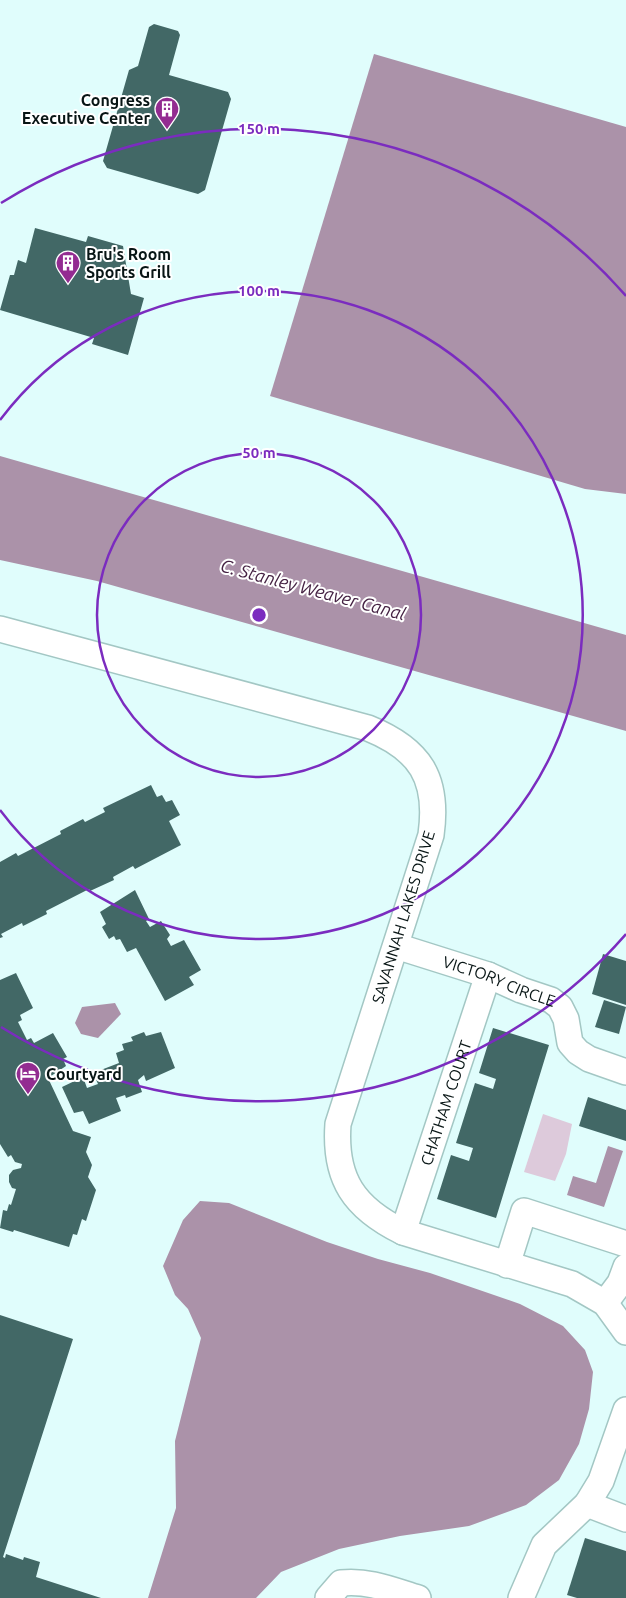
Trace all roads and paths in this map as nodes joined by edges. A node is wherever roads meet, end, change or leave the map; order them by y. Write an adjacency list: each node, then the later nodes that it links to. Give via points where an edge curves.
1 (0, 629): 2 (street, SAVANNAH LAKES DRIVE, via 331,717 396,740 417,760 426,775 434,804 431,835)
2 (396, 946): 3 (street, VICTORY CIRCLE); 5 (street, SAVANNAH LAKES DRIVE, via 342,1110 337,1139 341,1170 356,1199 381,1221)
3 (488, 975): 4 (street, VICTORY CIRCLE, via 551,1000 560,1007 570,1043 578,1052); 5 (street, CHATHAM COURT)
4 (626, 1072)
5 (403, 1232): 7 (street, SAVANNAH LAKES DRIVE)
6 (626, 1244): 7 (street, via 524,1211)
7 (507, 1265): 9 (street, SAVANNAH LAKES DRIVE, via 572,1284)
8 (626, 1267): 9 (street, via 620,1283)
9 (604, 1303): 10 (street, SAVANNAH LAKES DRIVE)
10 (626, 1332)
11 (626, 1410): 12 (street, via 604,1474)
12 (587, 1504): 13 (street); 16 (street, via 544,1545)
13 (626, 1519)
14 (328, 1598): 15 (street, via 341,1583 357,1581)
15 (418, 1598)
16 (521, 1598)

